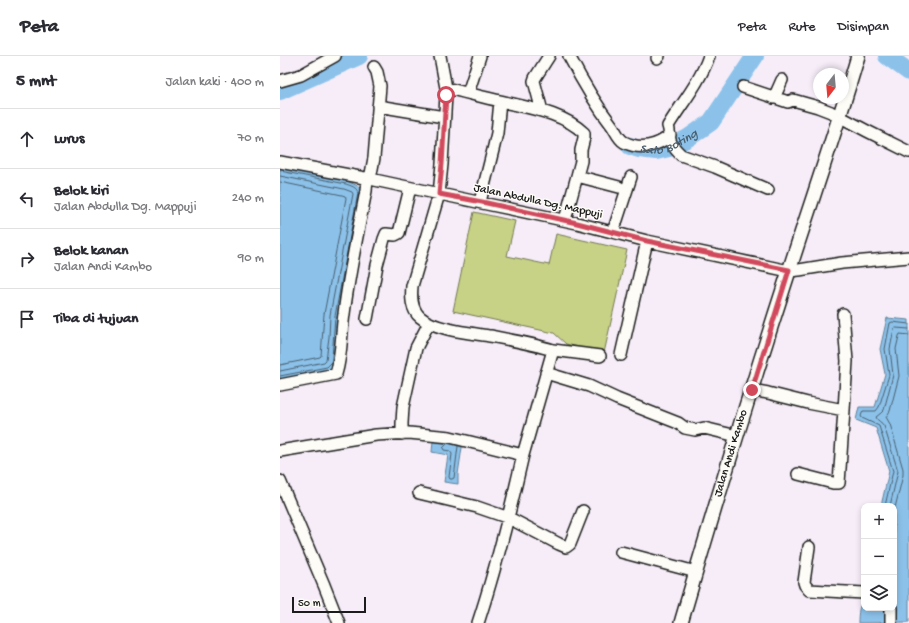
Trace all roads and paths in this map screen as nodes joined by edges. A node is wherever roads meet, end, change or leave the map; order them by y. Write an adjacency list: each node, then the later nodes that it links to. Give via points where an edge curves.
1 (335, 56): 10 (street, via 301,75)
2 (440, 56): 12 (street)
3 (480, 56): 13 (street)
4 (548, 56): 17 (street, via 534,81)
5 (569, 56): 20 (street, via 605,117 624,141 647,147)
6 (709, 56): 20 (street, via 695,86 668,126)
7 (858, 57): 18 (street, Jalan Andi Kambo)
8 (374, 67): 16 (street, via 380,86)
9 (782, 80): 14 (street)
10 (280, 82)
11 (743, 87): 14 (street)
12 (446, 88): 13 (street); 19 (street)
13 (468, 93): 15 (street)
14 (774, 98): 18 (street, via 788,102 793,100)
15 (500, 101): 17 (street); 30 (street, via 497,133)
16 (378, 106): 19 (street); 25 (street, via 374,158)
17 (542, 112): 23 (street, via 564,119 584,133)
18 (840, 116): 21 (street); 35 (street, Jalan Andi Kambo)
19 (444, 117): 29 (street)
20 (670, 139): 28 (street, via 679,153)
21 (909, 152)
22 (280, 162): 25 (street, Jalan Abdulla Dg. Mappuji)
23 (577, 176): 26 (street); 31 (street)
24 (631, 177): 32 (street)
25 (369, 179): 27 (street, Jalan Abdulla Dg. Mappuji); 43 (street, via 348,284 336,374)
26 (619, 187)
27 (410, 188): 29 (street, Jalan Abdulla Dg. Mappuji); 37 (street, via 399,233 386,234 384,239)
28 (768, 190)
29 (439, 194): 30 (street, Jalan Abdulla Dg. Mappuji); 38 (street, via 412,286 411,300 415,309 420,317)
30 (480, 202): 31 (street, Jalan Abdulla Dg. Mappuji)
31 (565, 220): 32 (street, Jalan Abdulla Dg. Mappuji)
32 (613, 232): 33 (street, Jalan Abdulla Dg. Mappuji)
33 (647, 241): 35 (street, Jalan Abdulla Dg. Mappuji); 40 (street)
34 (909, 257): 35 (street, Jalan Abdulla Dg. Mappuji)
35 (789, 270): 44 (street, Jalan Andi Kambo)
36 (843, 314): 45 (street, via 847,361)
37 (367, 319)
38 (429, 323): 39 (street); 46 (street, via 416,348 403,406)
39 (553, 350): 41 (street); 42 (street)
40 (621, 355)
41 (600, 356)
42 (546, 373): 47 (street, via 590,386 678,422 685,428 704,428); 49 (street)
43 (280, 385)
44 (752, 390): 45 (street); 47 (street, Jalan Andi Kambo)
45 (844, 410): 50 (street, via 839,483)
46 (402, 434): 48 (street, via 376,435); 49 (street, via 450,437)
47 (737, 436): 57 (street, Jalan Andi Kambo)
48 (280, 451)
49 (523, 455): 54 (street)
50 (798, 474)
51 (280, 481): 60 (street)
52 (419, 493): 54 (street, via 477,507)
53 (584, 511): 54 (street, via 570,544 566,547)
54 (509, 518): 61 (street)
55 (809, 547): 58 (street, via 804,582 809,590)
56 (620, 552): 57 (street)
57 (696, 572): 62 (street, Jalan Andi Kambo)
58 (861, 593)
59 (891, 611): 63 (street)
60 (339, 623)
61 (478, 623)
62 (681, 623)
63 (891, 623)

